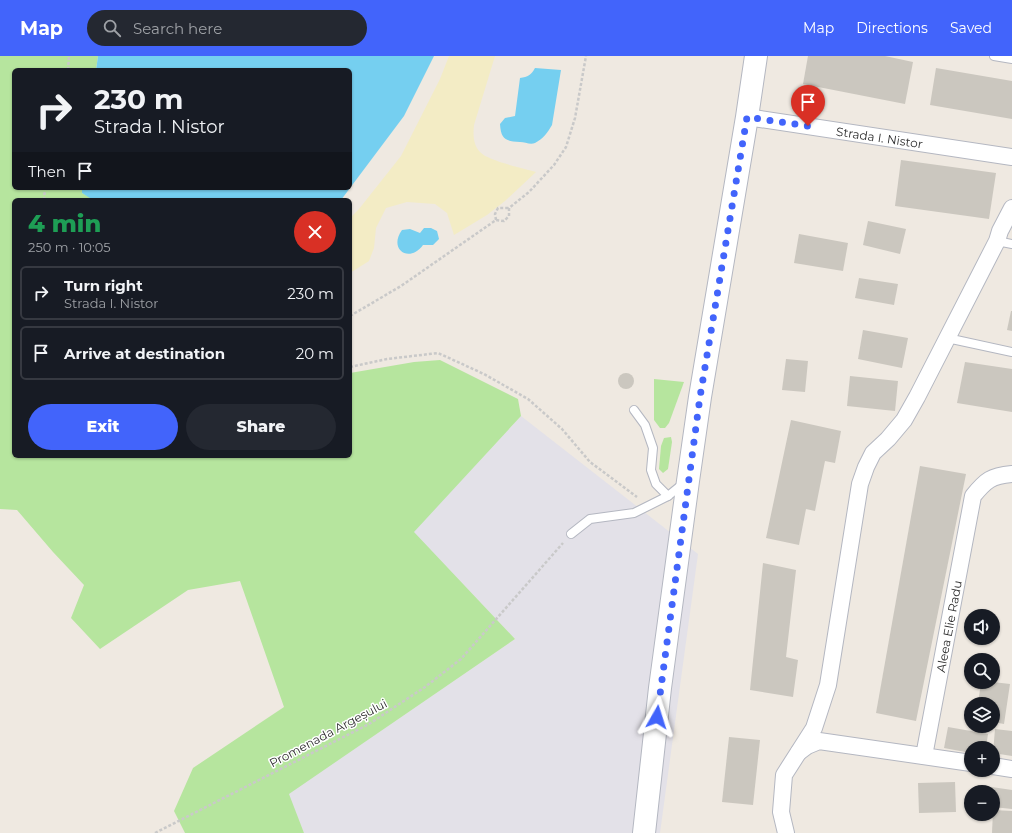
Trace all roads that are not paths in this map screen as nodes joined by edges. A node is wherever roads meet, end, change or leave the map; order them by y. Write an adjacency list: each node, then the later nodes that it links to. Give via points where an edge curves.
1 (994, 56): 2 (lane)
2 (1012, 59)
3 (756, 60): 4 (street)
4 (747, 117): 5 (street, Strada I. Nistor); 12 (street)
5 (1012, 157)
6 (1012, 208): 7 (street, via 1000,231)
7 (1005, 242): 8 (street)
8 (947, 338): 9 (lane); 15 (street, via 904,420 874,453 860,484 828,685 814,728)
9 (1012, 352)
10 (634, 410): 13 (lane, via 645,425 653,448 651,470 656,484)
11 (1012, 474): 16 (street, Aleea Elie Radu, via 996,476 982,484 973,496)
12 (688, 480): 13 (lane); 20 (street, via 660,688)
13 (668, 496): 14 (lane, via 634,513 590,519)
14 (571, 534)
15 (798, 752): 16 (street, via 819,742); 21 (street, via 784,775 781,812)
16 (924, 756): 17 (street)
17 (964, 762)
18 (1000, 767): 19 (street)
19 (1012, 769)
20 (644, 833)
21 (786, 833)

